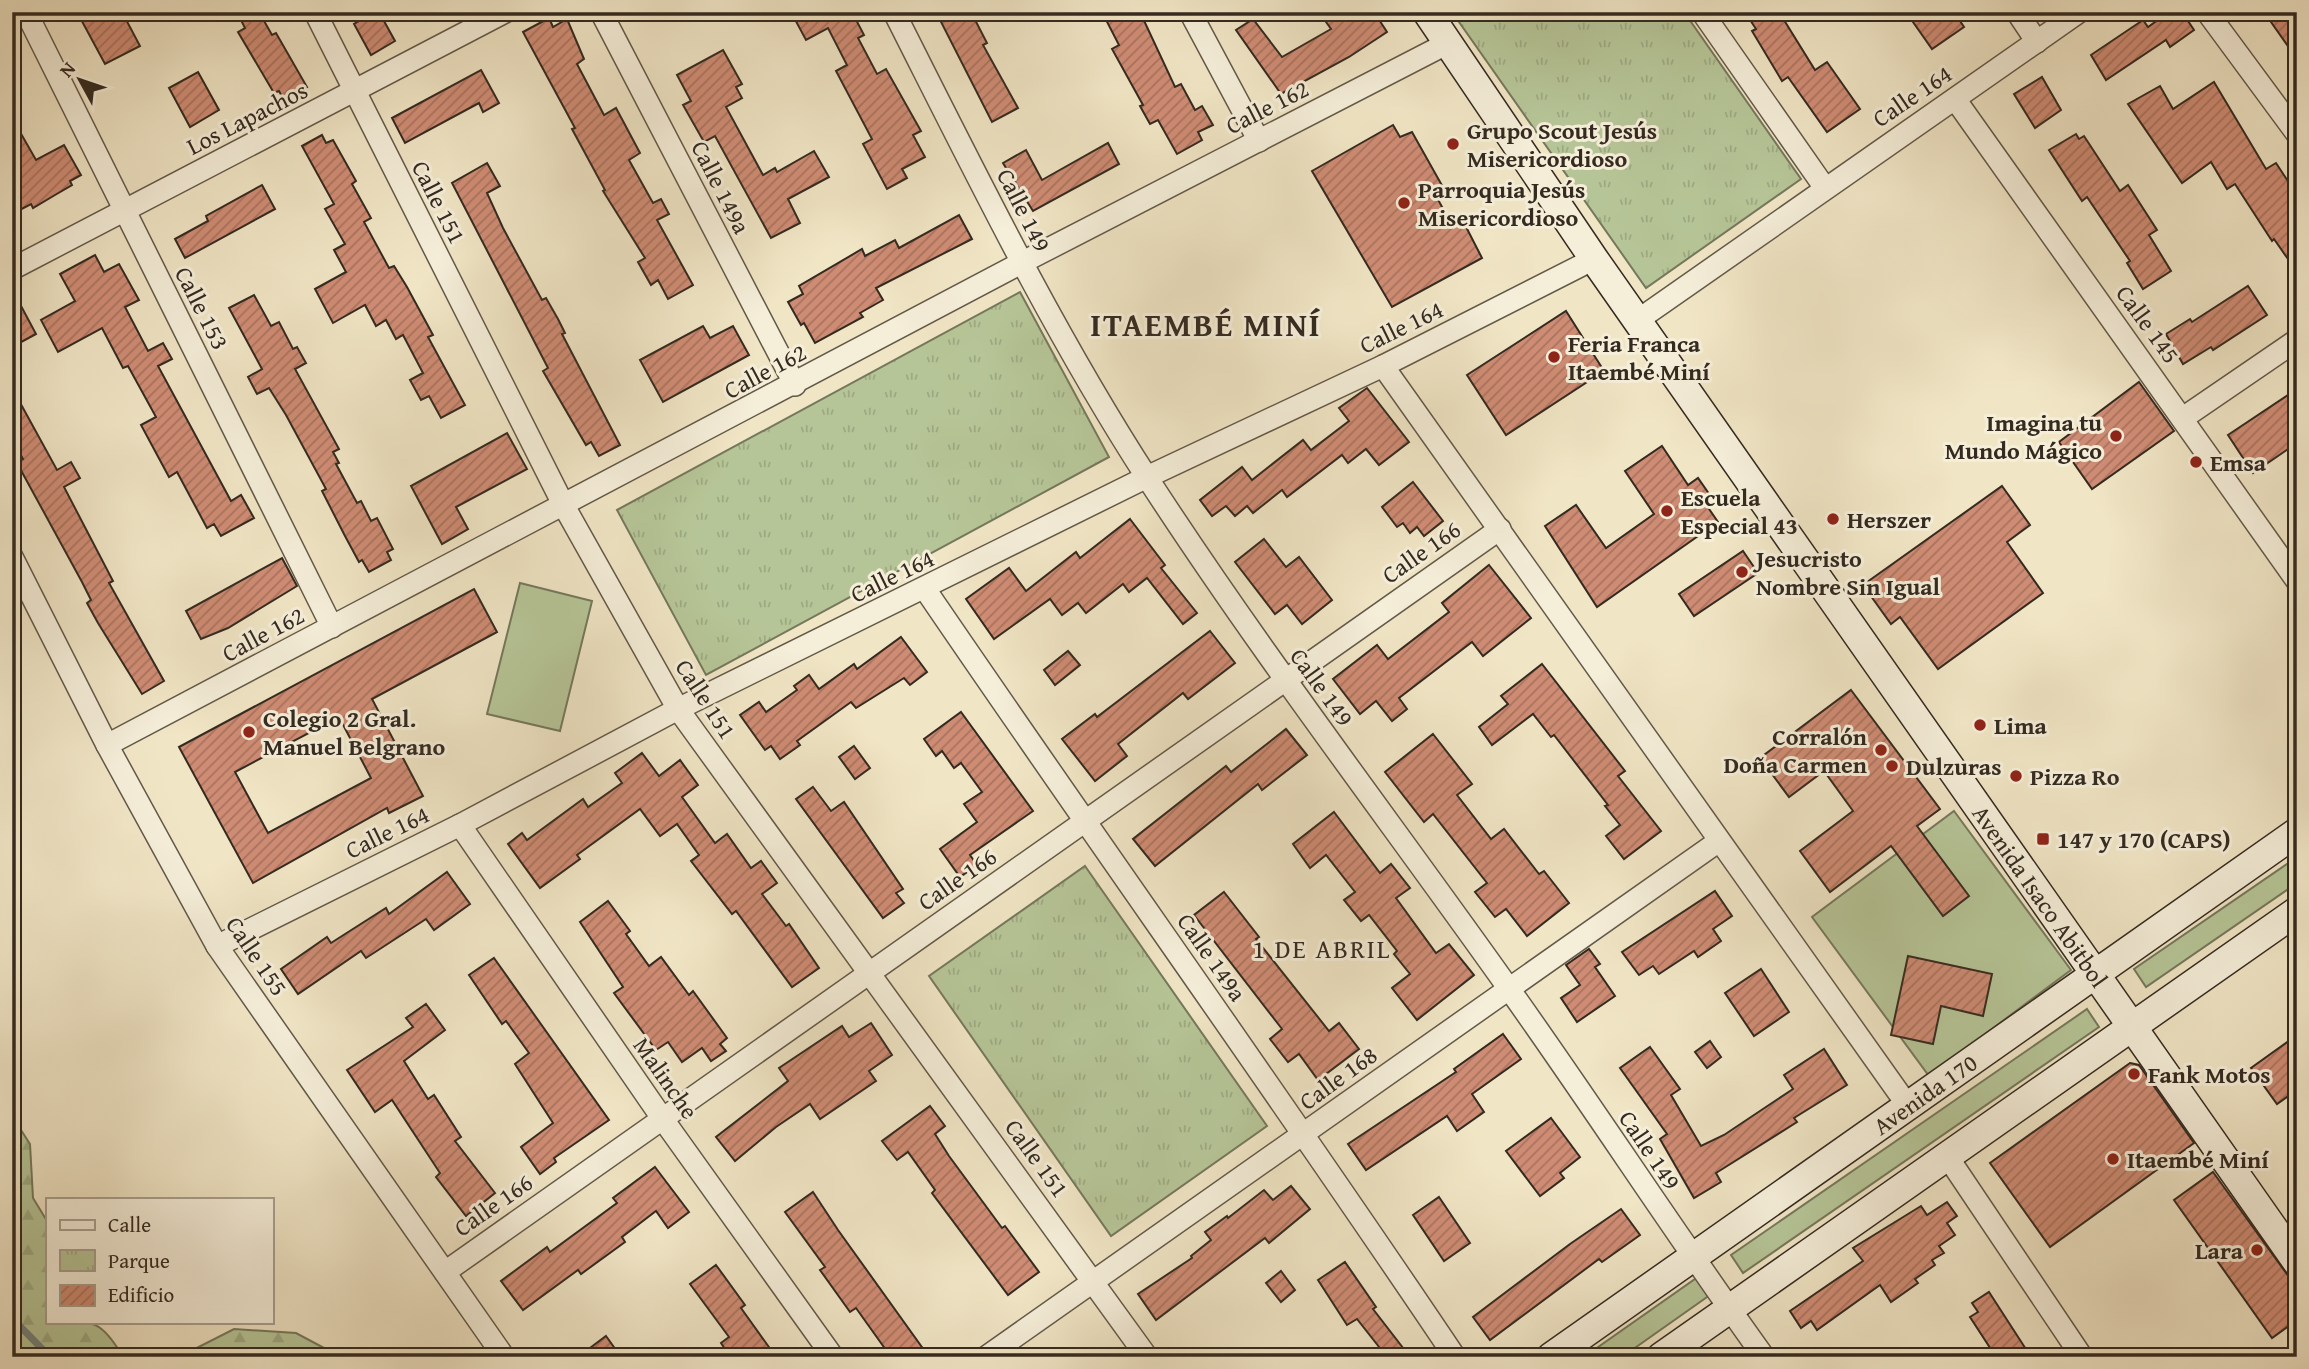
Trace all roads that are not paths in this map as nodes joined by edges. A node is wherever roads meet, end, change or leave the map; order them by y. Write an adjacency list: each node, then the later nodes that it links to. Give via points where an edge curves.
1 (26, 12): 19 (street, Calle 153)
2 (315, 12): 14 (street, Calle 151)
3 (505, 12): 14 (street, Los Lapachos)
4 (601, 12): 26 (street, Calle 149a)
5 (894, 12): 21 (street, Calle 149)
6 (1190, 12): 17 (street)
7 (1427, 12): 13 (main road, Avenida Isaco Abitbol)
8 (1702, 12): 18 (street)
9 (2017, 12): 12 (street)
10 (2079, 12): 12 (street, Calle 164)
11 (2207, 12): 16 (street)
12 (2037, 42): 15 (street, Calle 164)
13 (1448, 43): 17 (street, Calle 162); 20 (main road, Avenida Isaco Abitbol)
14 (354, 92): 19 (street, Los Lapachos); 29 (street, Calle 151)
15 (1955, 100): 18 (street, Calle 164); 27 (street, Calle 145)
16 (2297, 134)
17 (1259, 141): 21 (street, Calle 162)
18 (1825, 188): 23 (street, Calle 164)
19 (124, 211): 22 (street, Los Lapachos); 34 (street, Calle 153)
20 (1594, 259): 23 (main road, Avenida Isaco Abitbol); 25 (street, Calle 164)
21 (1021, 263): 26 (street, Calle 162); 28 (street, Calle 149)
22 (12, 269)
23 (1638, 320): 45 (main road, Avenida Isaco Abitbol)
24 (2297, 340): 27 (street)
25 (1383, 366): 28 (street, Calle 164); 30 (street)
26 (795, 385): 29 (street, Calle 162)
27 (2183, 418): 32 (street, Calle 145)
28 (1147, 477): 33 (street, Calle 164); 35 (street, Calle 149)
29 (564, 506): 34 (street, Calle 162); 36 (street, Calle 151)
30 (1500, 529): 35 (street, Calle 166); 41 (street)
31 (12, 557): 37 (street, Calle 155)
32 (2297, 581)
33 (925, 589): 36 (street, Calle 164); 38 (street, Calle 149a)
34 (332, 627): 37 (street, Calle 162)
35 (1283, 679): 38 (street, Calle 166); 46 (street, Calle 149)
36 (678, 709): 39 (street, Calle 164); 44 (street, Calle 151)
37 (107, 745): 43 (street, Calle 155)
38 (1083, 822): 44 (street, Calle 166); 50 (street, Calle 149a)
39 (460, 825): 43 (street, Calle 164); 49 (street, Malinche)
40 (2297, 832): 45 (main road, Avenida 170)
41 (1719, 841): 46 (street, Calle 168); 48 (street)
42 (2297, 911): 47 (main road)
43 (217, 946): 54 (street, Calle 155)
44 (870, 971): 49 (street, Calle 166); 55 (street, Calle 151)
45 (2095, 973): 47 (main road, Avenida Isaco Abitbol); 48 (main road, Avenida 170)
46 (1509, 988): 50 (street, Calle 168); 52 (street, Calle 149)
47 (2132, 1026): 51 (main road); 53 (main road, Avenida Isaco Abitbol)
48 (1908, 1106): 52 (main road, Avenida 170)
49 (662, 1118): 54 (street, Calle 166); 58 (street, Malinche)
50 (1306, 1134): 55 (street, Calle 168); 61 (street, Calle 149a)
51 (1947, 1156): 56 (main road); 65 (street)
52 (1691, 1257): 56 (street, Calle 149); 62 (main road, Avenida 170)
53 (2297, 1262)
54 (445, 1272): 57 (street, Calle 155)
55 (1093, 1281): 59 (street, Calle 168); 60 (street, Calle 151)
56 (1730, 1309): 63 (main road); 64 (street, Calle 149)
57 (505, 1357)
58 (833, 1357)
59 (986, 1357)
60 (1147, 1357)
61 (1455, 1357)
62 (1551, 1357)
63 (1661, 1357)
64 (1764, 1357)
65 (2082, 1357)

